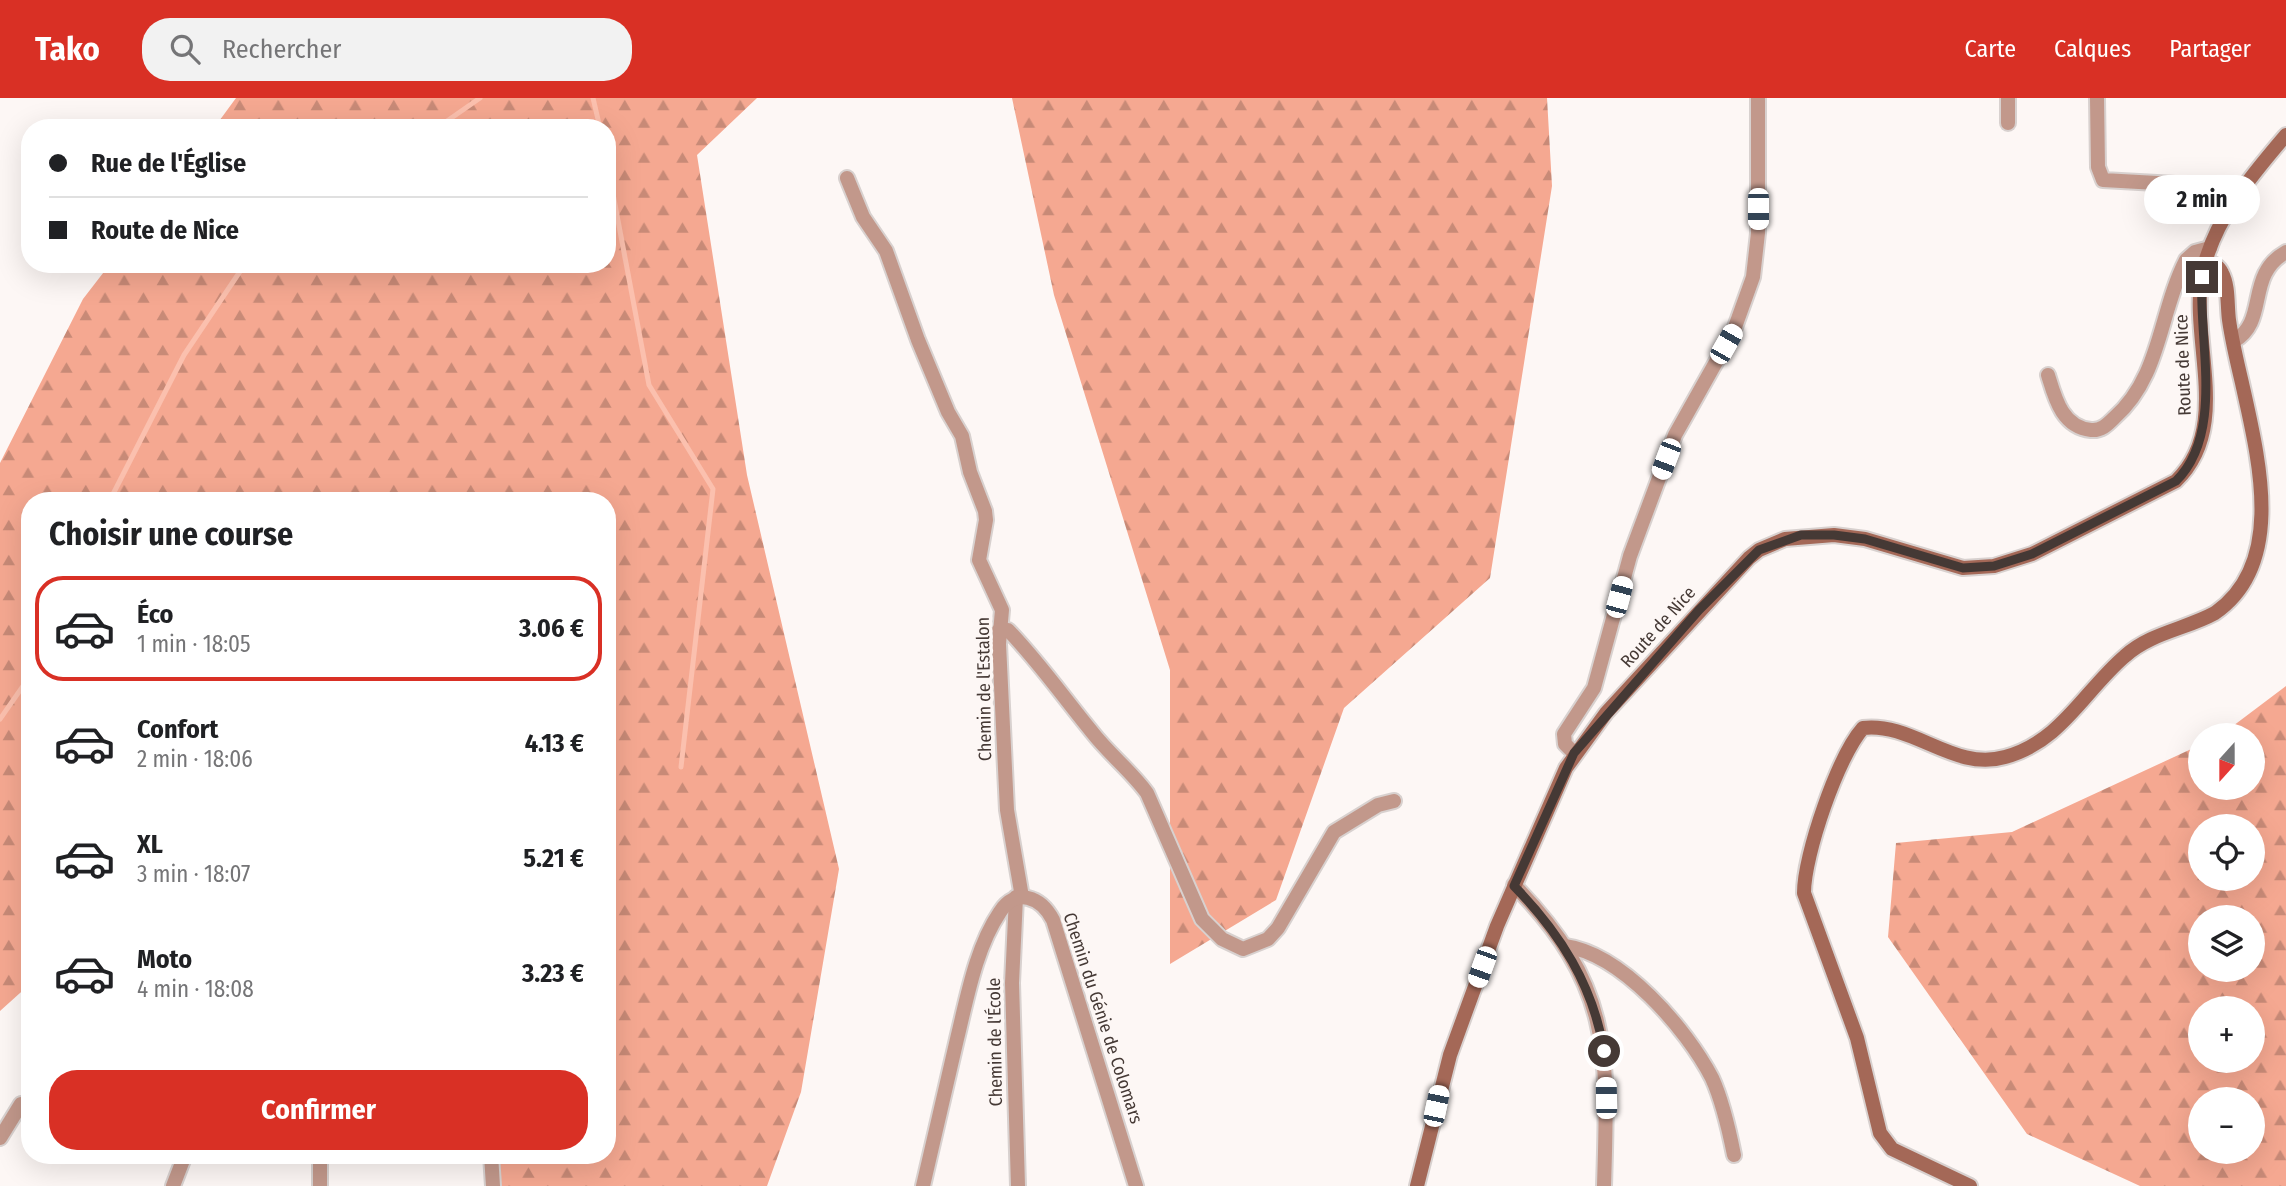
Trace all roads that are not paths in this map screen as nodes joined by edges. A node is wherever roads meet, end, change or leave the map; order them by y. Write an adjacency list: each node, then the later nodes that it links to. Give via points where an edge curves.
1 (1758, 98): 13 (street, via 1758,233 1753,277 1734,330 1671,447 1630,556 1594,688 1564,734)
2 (2008, 98): 4 (street)
3 (2097, 98): 7 (street, via 2098,167 2103,180 2175,184)
4 (2008, 123)
5 (2286, 135): 7 (main road, Route de Nice)
6 (847, 178): 12 (street, Chemin de l'Estalon, via 863,217 886,251 918,340 962,436 985,511 979,560 1002,610)
7 (2237, 195): 9 (main road, Route de Nice)
8 (2286, 252): 10 (street, via 2266,268 2252,326)
9 (2208, 254): 10 (main road, via 2225,280); 11 (street, via 2195,252 2186,260 2140,390 2105,427 2088,429 2070,421); 13 (main road, Route de Nice, via 2200,298 2204,423 2193,461 2176,481 2032,554 1994,566 1963,568 1865,539 1834,535 1801,535 1772,543 1749,558 1699,610)
10 (2234, 341): 32 (main road, via 2268,493 2270,521 2267,548 2245,592 2202,620 2146,640 2125,655 2064,724 2004,758 1978,760 1895,729 1863,728 1844,758 1809,853 1804,893 1857,1038 1880,1133 1892,1149)
11 (2048, 375)
12 (999, 630): 14 (street, via 1008,630 1025,648 1092,732 1139,781 1202,919 1222,939 1243,949 1268,939 1278,928 1334,832 1378,805); 16 (street, Chemin de l'Estalon, via 1007,810)
13 (1574, 753): 15 (main road, Route de Nice)
14 (1394, 801)
15 (1514, 886): 17 (street); 30 (main road, Route de Nice, via 1450,1055)
16 (1019, 897): 27 (street, via 998,915 979,960); 28 (street, Chemin de l'École, via 1012,982); 29 (street, Chemin du Génie de Colomars, via 1039,901 1053,920)
17 (1565, 946): 20 (street, via 1608,961 1676,1026 1712,1078); 31 (street, via 1599,1020 1604,1051)
18 (21, 1104): 19 (street)
19 (0, 1138)
20 (1734, 1155)
21 (182, 1164): 24 (street)
22 (320, 1164): 25 (street)
23 (492, 1164): 26 (street)
24 (173, 1186)
25 (320, 1186)
26 (493, 1186)
27 (923, 1186)
28 (1018, 1186)
29 (1136, 1186)
30 (1417, 1186)
31 (1604, 1186)
32 (1970, 1186)

